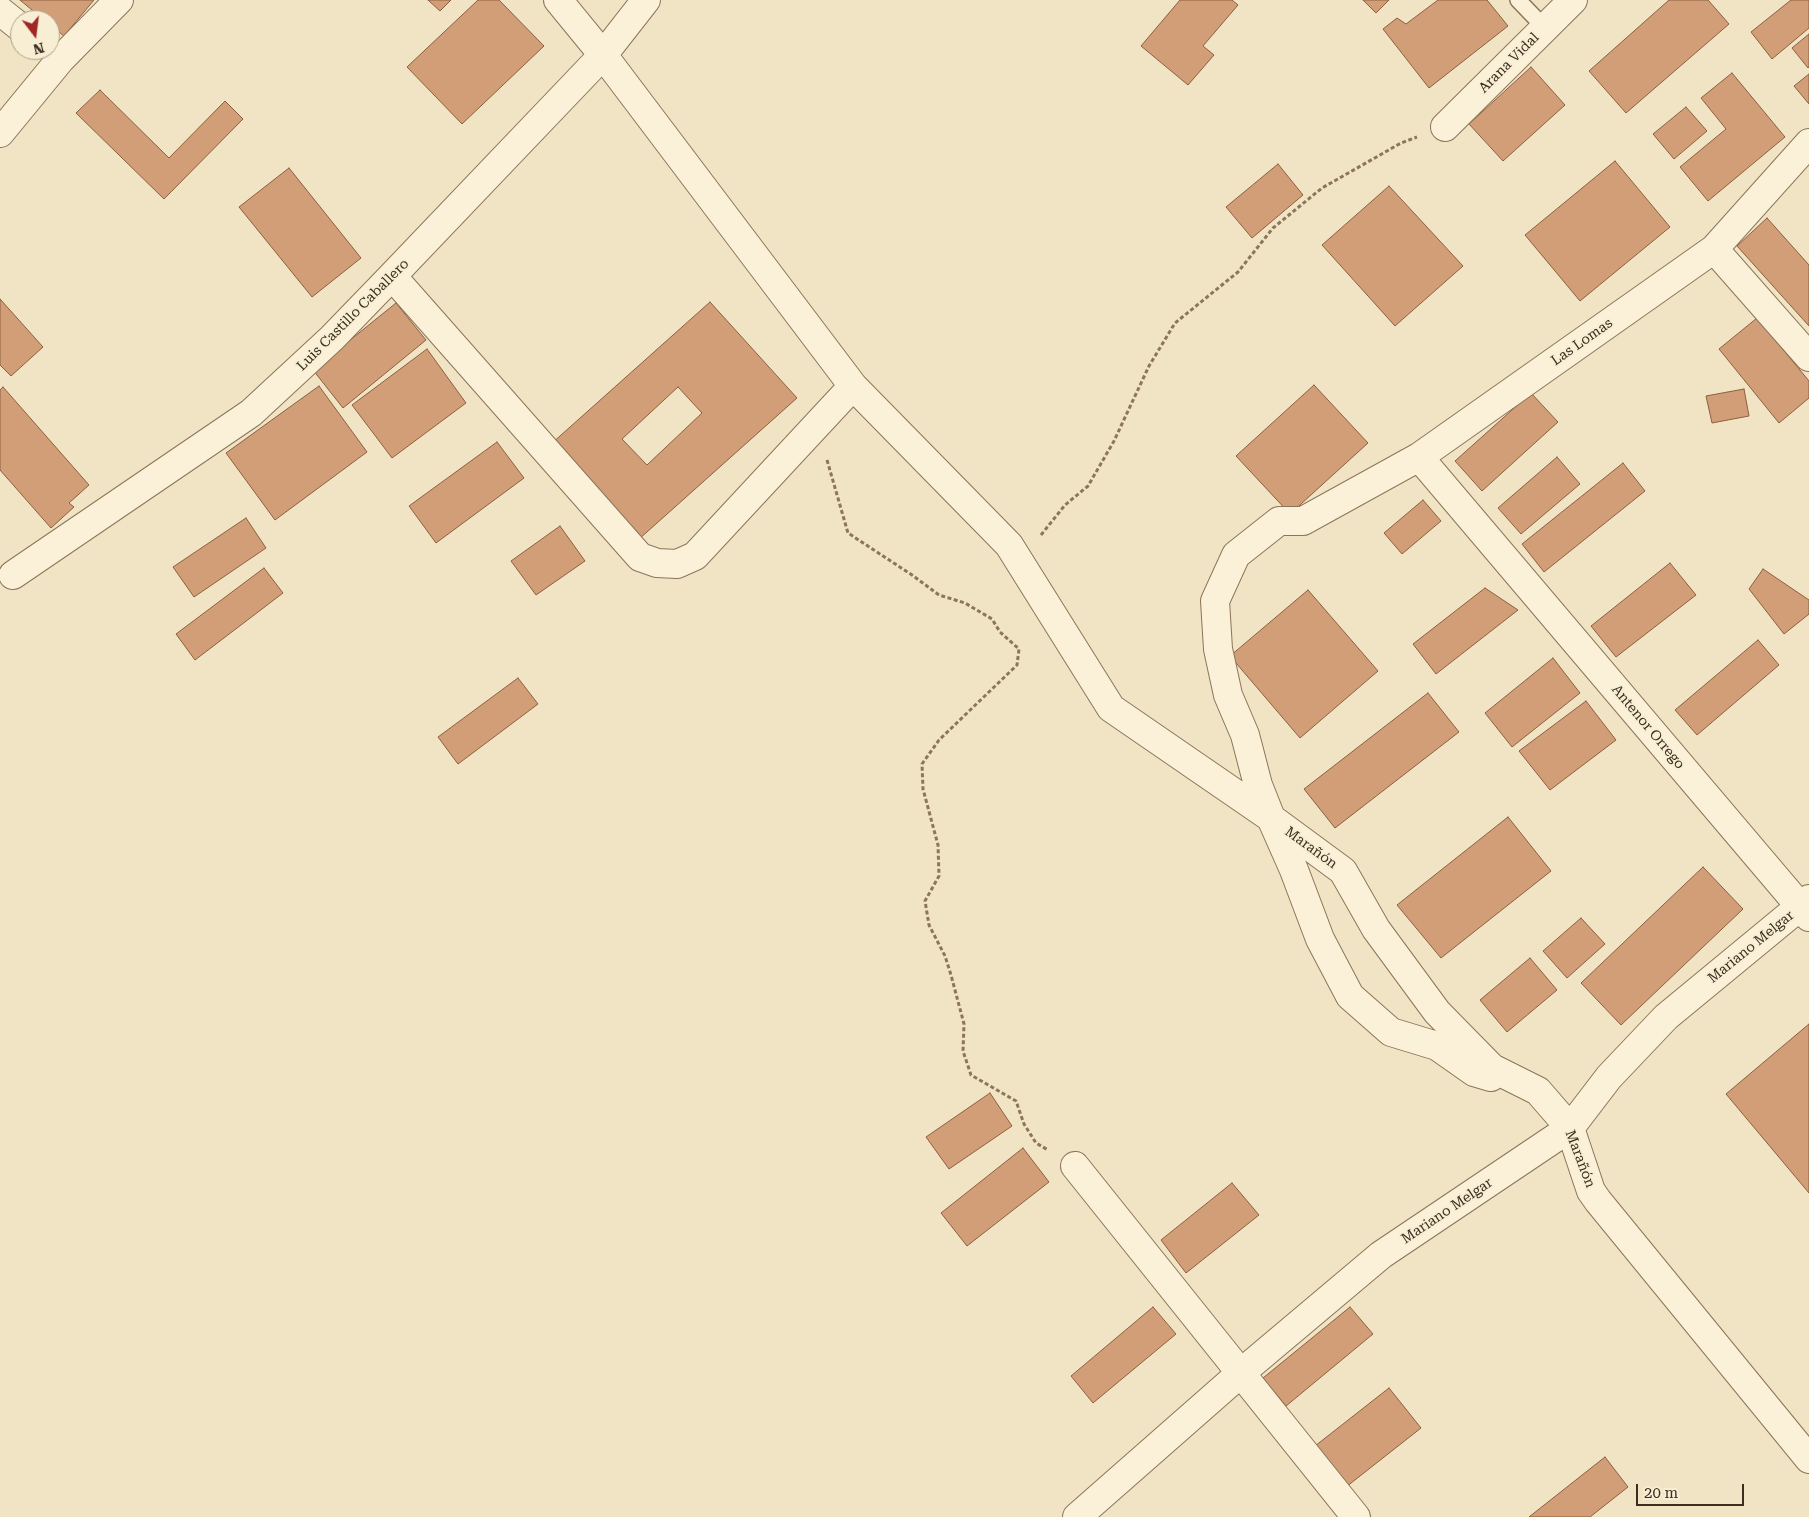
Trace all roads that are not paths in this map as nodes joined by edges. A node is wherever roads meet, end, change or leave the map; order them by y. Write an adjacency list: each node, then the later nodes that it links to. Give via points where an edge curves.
1 (119, 0): 9 (street)
2 (558, 0): 10 (street, Marañón)
3 (646, 0): 10 (street, Luis Castillo Caballero)
4 (1518, 0): 8 (lane)
5 (1573, 0): 8 (street, Arana Vidal)
6 (0, 11): 7 (street)
7 (10, 19)
8 (1545, 28): 12 (street, Arana Vidal)
9 (60, 50)
10 (603, 55): 16 (street, Luis Castillo Caballero); 18 (street, Marañón)
11 (51, 60): 13 (street)
12 (1445, 126)
13 (0, 133)
14 (1809, 143): 15 (street, Las Lomas)
15 (1714, 249): 17 (street); 19 (street, Las Lomas)
16 (392, 276): 18 (street, via 640,557 657,562 677,564 695,556); 20 (street, Luis Castillo Caballero, via 251,414)
17 (1809, 357)
18 (853, 386): 21 (street, Marañón, via 1009,544 1111,708)
19 (1419, 457): 21 (street, Las Lomas, via 1303,521 1280,521 1236,555 1215,601 1218,649 1228,694 1246,735 1258,784); 22 (street, Antenor Orrego)
20 (12, 575)
21 (1271, 818): 23 (street, Marañón, via 1343,871 1376,928 1437,1012 1492,1068); 23 (street, Las Lomas, via 1320,939 1350,996 1391,1032 1437,1046 1474,1072)
22 (1806, 908): 24 (street, Mariano Melgar, via 1666,1018 1609,1077)
23 (1538, 1091): 24 (street, Marañón)
24 (1570, 1128): 26 (street, Mariano Melgar, via 1381,1255); 27 (street, Marañón, via 1591,1191 1598,1201)
25 (1075, 1166): 26 (street)
26 (1242, 1372): 28 (street, Mariano Melgar); 29 (street)
27 (1809, 1458)
28 (1078, 1517)
29 (1356, 1517)

